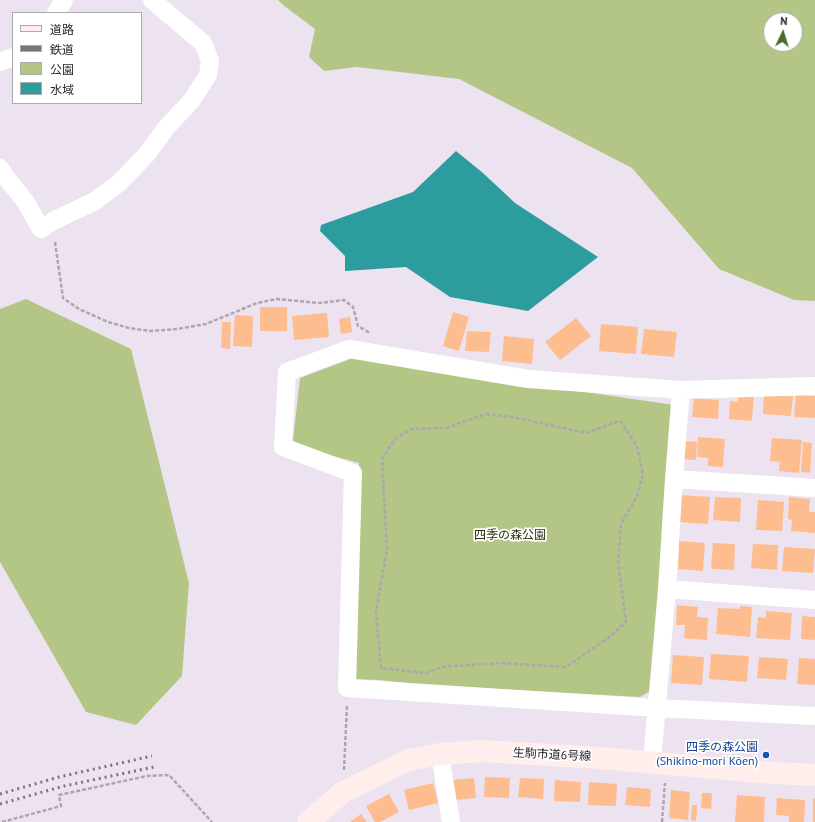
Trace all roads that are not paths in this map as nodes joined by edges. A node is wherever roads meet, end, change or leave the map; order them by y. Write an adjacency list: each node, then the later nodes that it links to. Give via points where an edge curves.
1 (64, 0): 3 (street)
2 (152, 0): 6 (street, via 203,43 210,61 208,75 192,100 166,128 147,154 119,183 95,200 41,229 25,201)
3 (57, 12)
4 (12, 56): 5 (street)
5 (0, 62)
6 (0, 168)
7 (815, 386): 8 (street)
8 (681, 390): 9 (street); 13 (street, via 528,379 349,349 287,372 283,447 353,473 347,688)
9 (674, 479): 10 (street); 11 (street)
10 (815, 488)
11 (667, 589): 12 (street); 13 (street)
12 (815, 600)
13 (658, 708): 14 (street); 16 (street)
14 (815, 716)
15 (440, 754): 16 (street, 生駒市道6号線, via 481,751); 18 (street, 生駒市道6号線, via 408,760 343,792); 19 (street)
16 (652, 762): 17 (street, 生駒市道6号線)
17 (815, 775)
18 (308, 822)
19 (451, 822)

